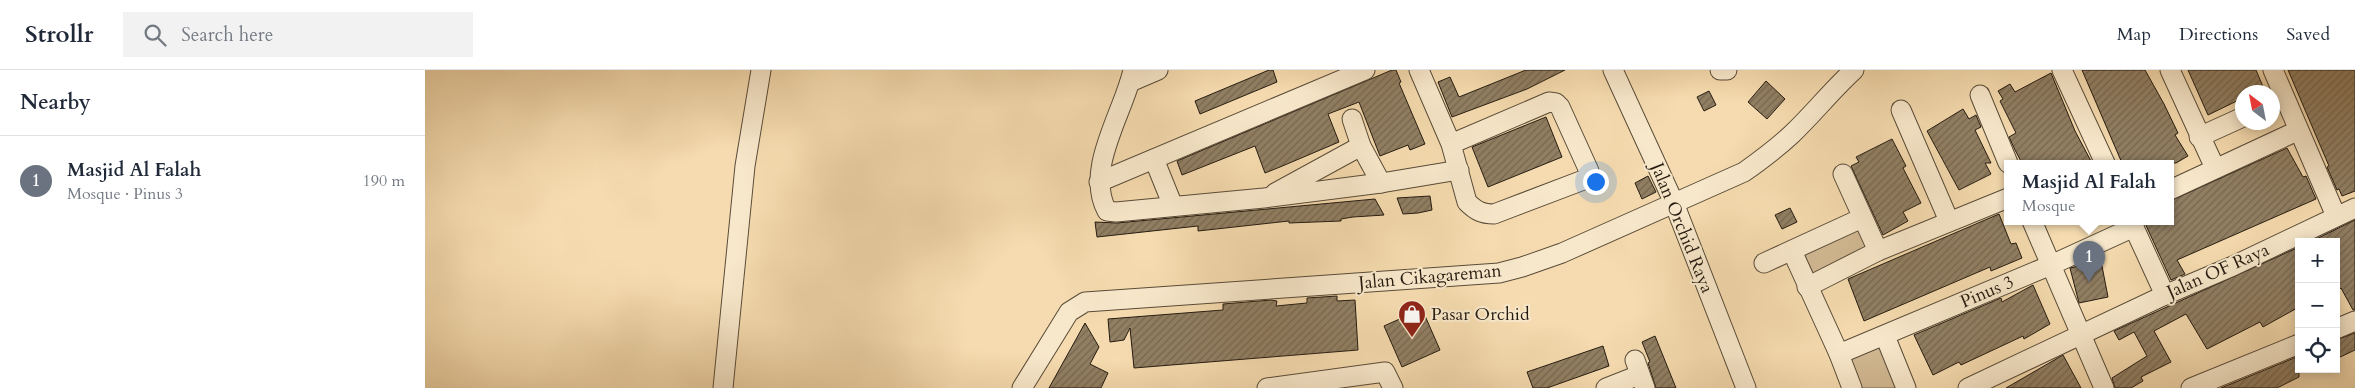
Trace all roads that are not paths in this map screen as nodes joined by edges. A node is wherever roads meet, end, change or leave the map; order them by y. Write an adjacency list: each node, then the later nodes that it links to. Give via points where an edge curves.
1 (761, 70): 58 (street, via 745,166)
2 (1159, 70): 12 (street)
3 (1365, 70): 23 (street)
4 (1419, 70): 21 (street)
5 (1613, 70): 34 (street, Jalan Orchid Raya)
6 (1720, 70): 7 (street)
7 (1727, 70)
8 (1854, 70): 34 (street, Jalan Cikagareman, via 1769,154 1744,172)
9 (2062, 70): 25 (street)
10 (2170, 70): 20 (street)
11 (2273, 70): 13 (street)
12 (1132, 76): 29 (street, via 1105,152)
13 (2275, 85)
14 (1980, 95): 24 (street)
15 (2280, 104): 19 (street)
16 (1901, 110): 39 (street)
17 (1352, 119): 22 (street)
18 (2235, 121): 20 (street)
19 (2297, 131): 26 (street); 37 (street)
20 (2199, 137): 26 (street)
21 (1451, 144): 27 (street); 27 (street, via 1549,102 1556,103 1589,171 1586,179 1494,214 1484,214 1467,202)
22 (1361, 146): 30 (street); 32 (street)
23 (1154, 159): 29 (street); 35 (street)
24 (2007, 160)
25 (2104, 160)
26 (2215, 168): 31 (street)
27 (1459, 170): 30 (street)
28 (1843, 174): 38 (street)
29 (1099, 182): 35 (street, via 1102,203 1107,211)
30 (1381, 183): 32 (street)
31 (2174, 188)
32 (1264, 198): 35 (street)
33 (2004, 200): 39 (street)
34 (1674, 203): 59 (street, Jalan Cikagareman, via 1563,253 1499,273 1085,302 1069,312); 63 (street, Jalan Orchid Raya)
35 (1173, 206)
36 (2355, 208): 37 (street, Jalan OF Raya)
37 (2336, 216): 48 (street, Jalan OF Raya)
38 (1862, 218): 43 (street); 44 (street)
39 (1949, 221): 44 (street)
40 (2034, 225): 46 (street)
41 (2131, 225): 46 (street, Pinus 3)
42 (2133, 225): 48 (street)
43 (1792, 251): 45 (street); 47 (street)
44 (1878, 251): 47 (street)
45 (1764, 263)
46 (2051, 265): 51 (street); 52 (street, Pinus 3)
47 (1807, 287): 54 (street)
48 (2165, 295): 51 (street, Jalan OF Raya)
49 (2355, 321): 50 (street)
50 (2338, 328)
51 (2082, 335): 66 (street, Jalan OF Raya); 67 (street)
52 (1885, 336): 54 (street, Pinus 3); 65 (street)
53 (2295, 346): 57 (street)
54 (1839, 354): 64 (street)
55 (1640, 374): 62 (street)
56 (1312, 385): 60 (street); 61 (street, via 1385,372)
57 (2200, 386)
58 (723, 388)
59 (1022, 388)
60 (1267, 388)
61 (1393, 388)
62 (1606, 388)
63 (1746, 388)
64 (1852, 388)
65 (1906, 388)
66 (1968, 388)
67 (2104, 388)

